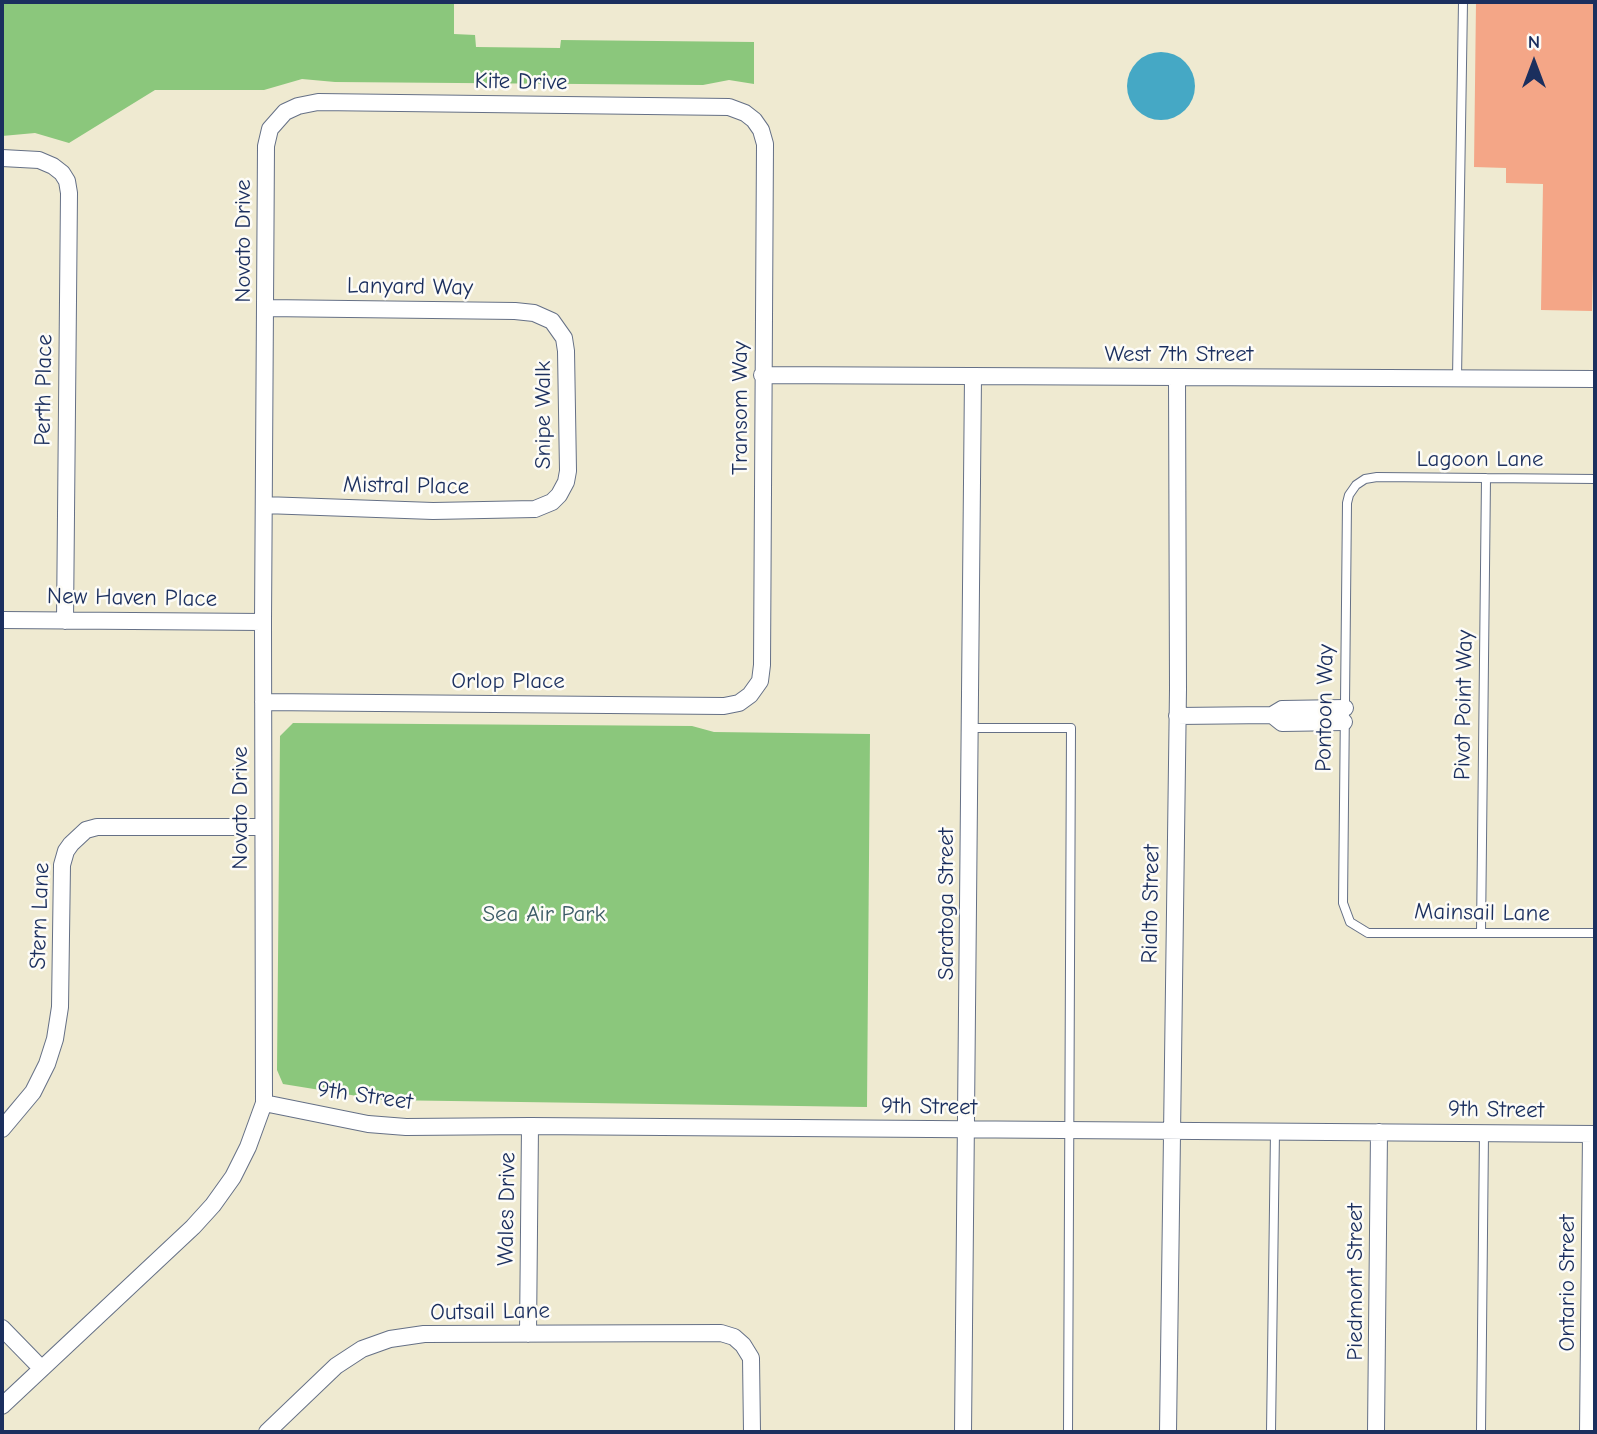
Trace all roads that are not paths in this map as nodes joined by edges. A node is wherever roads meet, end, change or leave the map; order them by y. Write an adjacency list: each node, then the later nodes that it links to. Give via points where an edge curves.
1 (1463, 2): 10 (lane)
2 (285, 112): 3 (street, Kite Drive, via 318,102 729,107); 5 (street, Novato Drive, via 270,129 267,146)
3 (754, 120): 7 (street, Transom Way, via 765,144)
4 (2, 158): 18 (street, Perth Place, via 28,158 53,166 67,181 69,193)
5 (266, 308): 6 (street, Lanyard Way, via 515,311); 15 (street, Novato Drive)
6 (552, 321): 16 (street, Snipe Walk, via 564,338 566,351 568,471 559,495)
7 (762, 375): 8 (street, West 7th Street); 20 (street, Transom Way, via 762,665 760,681)
8 (972, 376): 9 (street, West 7th Street); 24 (street, Saratoga Street)
9 (1177, 377): 10 (street, West 7th Street); 23 (street, Rialto Street)
10 (1457, 378): 11 (street, West 7th Street)
11 (1595, 379)
12 (1486, 478): 13 (lane, Lagoon Lane); 14 (lane, Lagoon Lane); 26 (lane, Pivot Point Way)
13 (1595, 479)
14 (1365, 480): 22 (lane, Pontoon Way, via 1356,485 1347,503)
15 (264, 505): 16 (street, Mistral Place, via 513,511); 19 (street, Novato Drive)
16 (546, 505)
17 (2, 620): 18 (street, New Haven Place)
18 (65, 621): 19 (street, New Haven Place)
19 (262, 622): 21 (street, Novato Drive)
20 (750, 695): 21 (street, Orlop Place, via 724,706)
21 (263, 702): 25 (street, Novato Drive)
22 (1344, 715): 23 (street, via 1282,709 1272,715); 27 (lane, Pontoon Way, via 1343,903 1350,922)
23 (1177, 716): 35 (street, Rialto Street)
24 (970, 728): 32 (street, Saratoga Street); 33 (lane, via 1070,728)
25 (262, 827): 29 (street, Novato Drive); 31 (street, Stern Lane, via 97,827 71,844 62,865 60,1007 55,1039 33,1092)
26 (1481, 932): 27 (lane, Mainsail Lane); 28 (lane, Mainsail Lane)
27 (1368, 933)
28 (1595, 933)
29 (264, 1103): 30 (street, 9th Street, via 368,1124); 41 (street, Novato Drive, via 248,1147 213,1205)
30 (530, 1126): 32 (street, 9th Street); 40 (street, Wales Drive)
31 (2, 1129)
32 (967, 1130): 33 (street, 9th Street); 45 (street, Saratoga Street)
33 (1069, 1130): 35 (street, 9th Street); 46 (lane)
34 (1275, 1131): 35 (street, 9th Street); 36 (street, 9th Street); 48 (lane)
35 (1170, 1132): 47 (street, Rialto Street)
36 (1379, 1132): 37 (street, 9th Street); 49 (street, Piedmont Street)
37 (1484, 1133): 38 (street, 9th Street); 50 (lane)
38 (1593, 1134): 51 (street, Ontario Street)
39 (2, 1328): 41 (street)
40 (528, 1334): 43 (street, Outsail Lane, via 424,1334 374,1343 326,1374); 44 (street, Outsail Lane, via 721,1333 734,1337 751,1358)
41 (41, 1368): 42 (street, Novato Drive)
42 (2, 1406)
43 (267, 1432)
44 (752, 1432)
45 (963, 1432)
46 (1068, 1432)
47 (1168, 1432)
48 (1271, 1432)
49 (1376, 1432)
50 (1481, 1432)
51 (1588, 1432)

